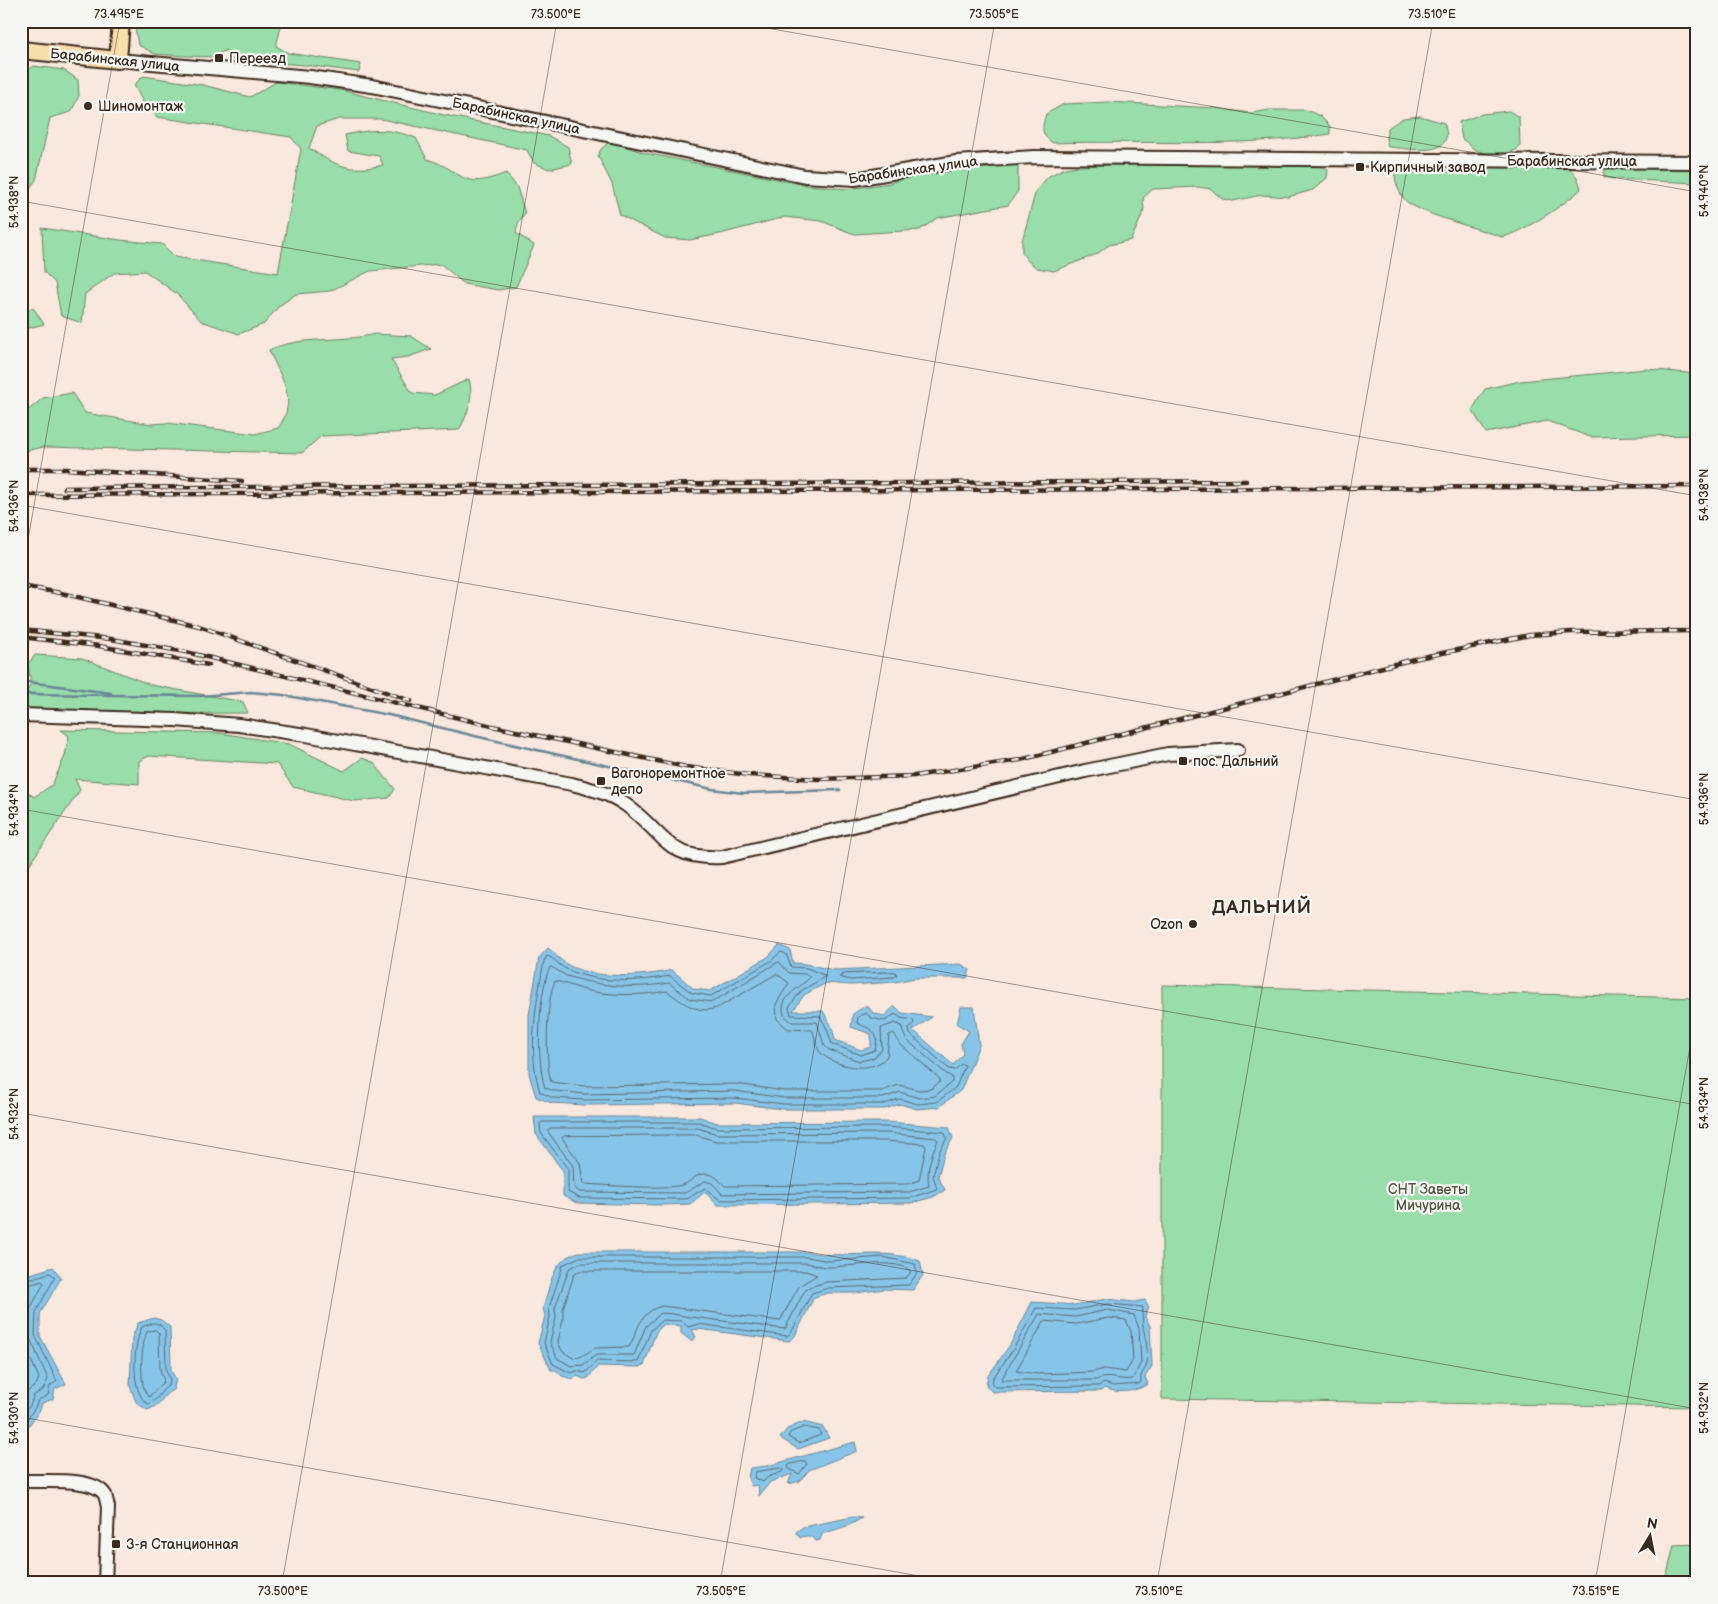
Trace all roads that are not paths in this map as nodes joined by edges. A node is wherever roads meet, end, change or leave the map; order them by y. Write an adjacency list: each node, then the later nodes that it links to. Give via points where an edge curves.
1 (121, 21): 3 (main road)
2 (21, 50): 3 (main road, Барабинская улица)
3 (118, 60): 4 (street, Барабинская улица, via 310,77 372,86 805,176 833,179 879,176 956,162 1034,157)
4 (1697, 162)
5 (21, 715): 6 (street, via 239,725 572,784 610,795 638,814 679,852 703,858 722,857 1077,772 1168,754)
6 (1238, 750)
7 (21, 1482): 8 (street, via 82,1482 105,1494 108,1507)
8 (105, 1583)

